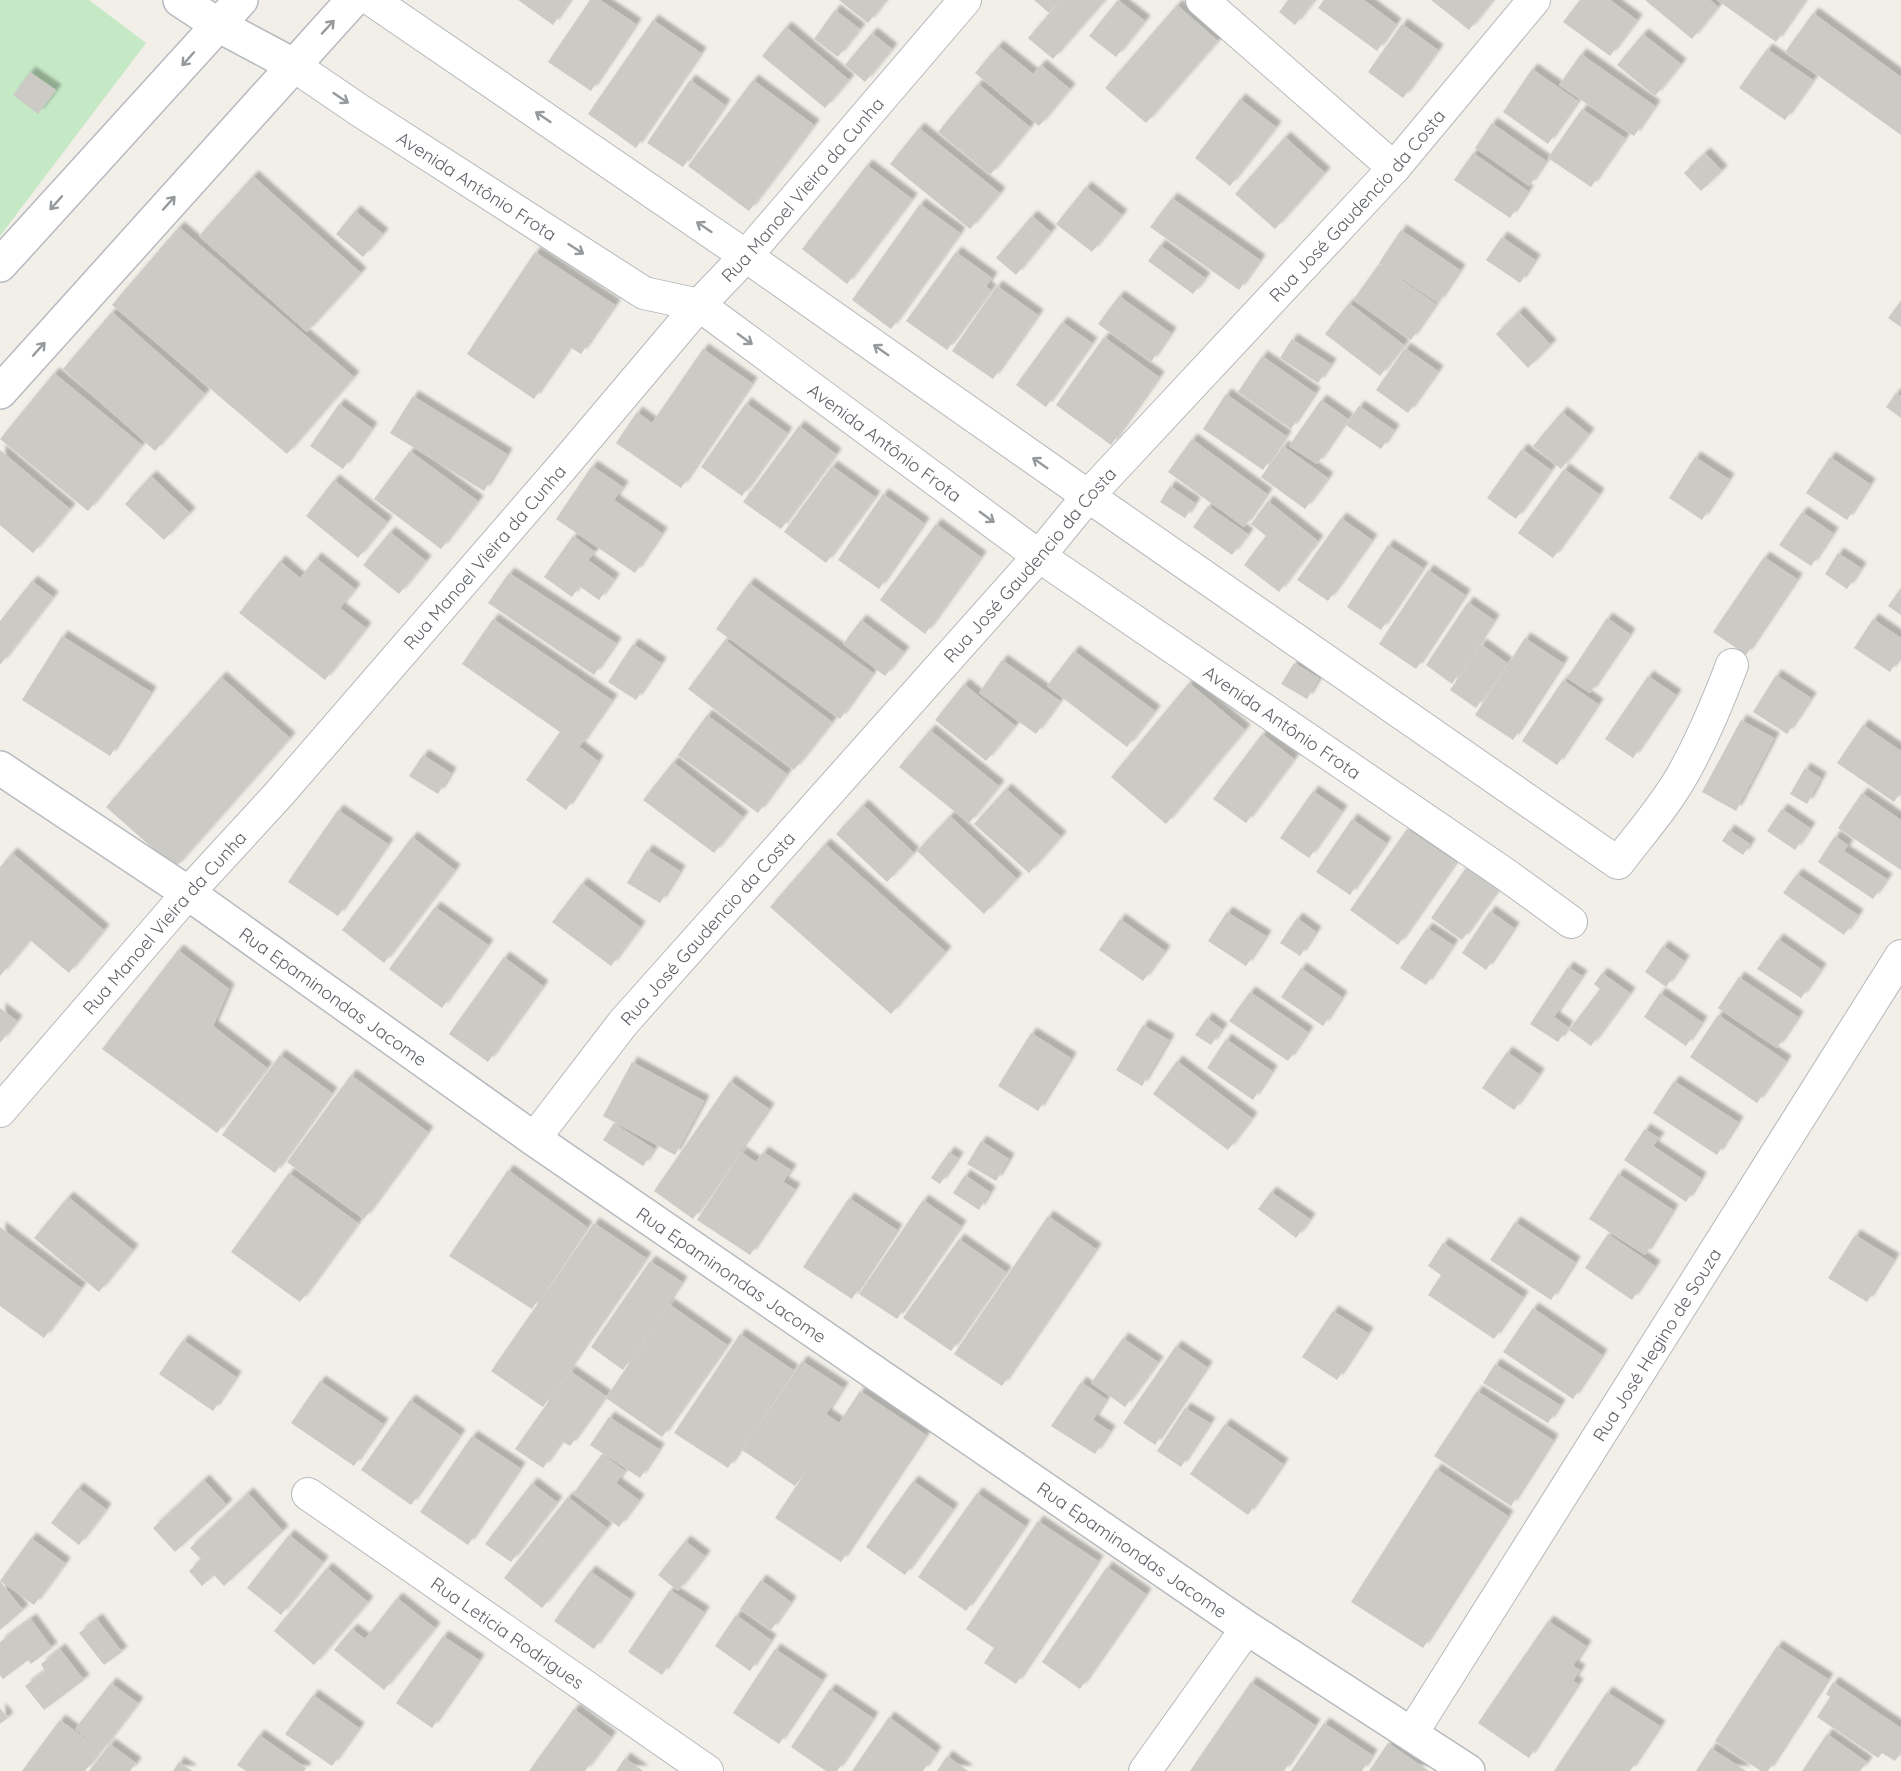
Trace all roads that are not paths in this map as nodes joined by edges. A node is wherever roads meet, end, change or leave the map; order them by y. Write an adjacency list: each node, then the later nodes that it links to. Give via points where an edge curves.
1 (180, 0): 8 (main road, Avenida Antônio Frota)
2 (241, 0): 8 (main road)
3 (353, 0): 9 (main road, one-way to 3)
4 (372, 0): 11 (street, one-way to 4)
5 (965, 0): 11 (street, Rua Manoel Vieira da Cunha)
6 (1202, 0): 10 (street)
7 (1534, 0): 10 (street, Rua José Gaudencio da Costa)
8 (218, 25): 9 (main road, Avenida Antônio Frota); 12 (main road, one-way to 12)
9 (293, 65): 13 (street, Avenida Antônio Frota, one-way to 13, via 644,293); 14 (main road, one-way to 9)
10 (1394, 168): 15 (street, Rua José Gaudencio da Costa)
11 (746, 256): 13 (street, Rua Manoel Vieira da Cunha); 15 (street, one-way to 11)
12 (2, 261)
13 (699, 305): 16 (street, Avenida Antônio Frota, one-way to 16); 19 (street, Rua Manoel Vieira da Cunha, via 279,794)
14 (0, 392)
15 (1088, 496): 16 (street, Rua José Gaudencio da Costa); 17 (street, via 1618,863 1683,775)
16 (1039, 556): 20 (street, Avenida Antônio Frota); 23 (street, Rua José Gaudencio da Costa, via 623,1023)
17 (1732, 665)
18 (0, 768): 19 (main road, Rua Epaminondas Jacome)
19 (188, 893): 22 (street, Rua Manoel Vieira da Cunha); 23 (main road, Rua Epaminondas Jacome)
20 (1571, 922)
21 (1901, 956): 26 (street, Rua José Hegino de Souza)
22 (0, 1111)
23 (534, 1139): 25 (main road, Rua Epaminondas Jacome)
24 (308, 1494): 27 (street, Rua Leticia Rodrigues)
25 (1247, 1628): 26 (main road, Rua Epaminondas Jacome); 28 (street)
26 (1412, 1733): 29 (main road, Rua Epaminondas Jacome)
27 (707, 1771)
28 (1145, 1771)
29 (1468, 1771)

